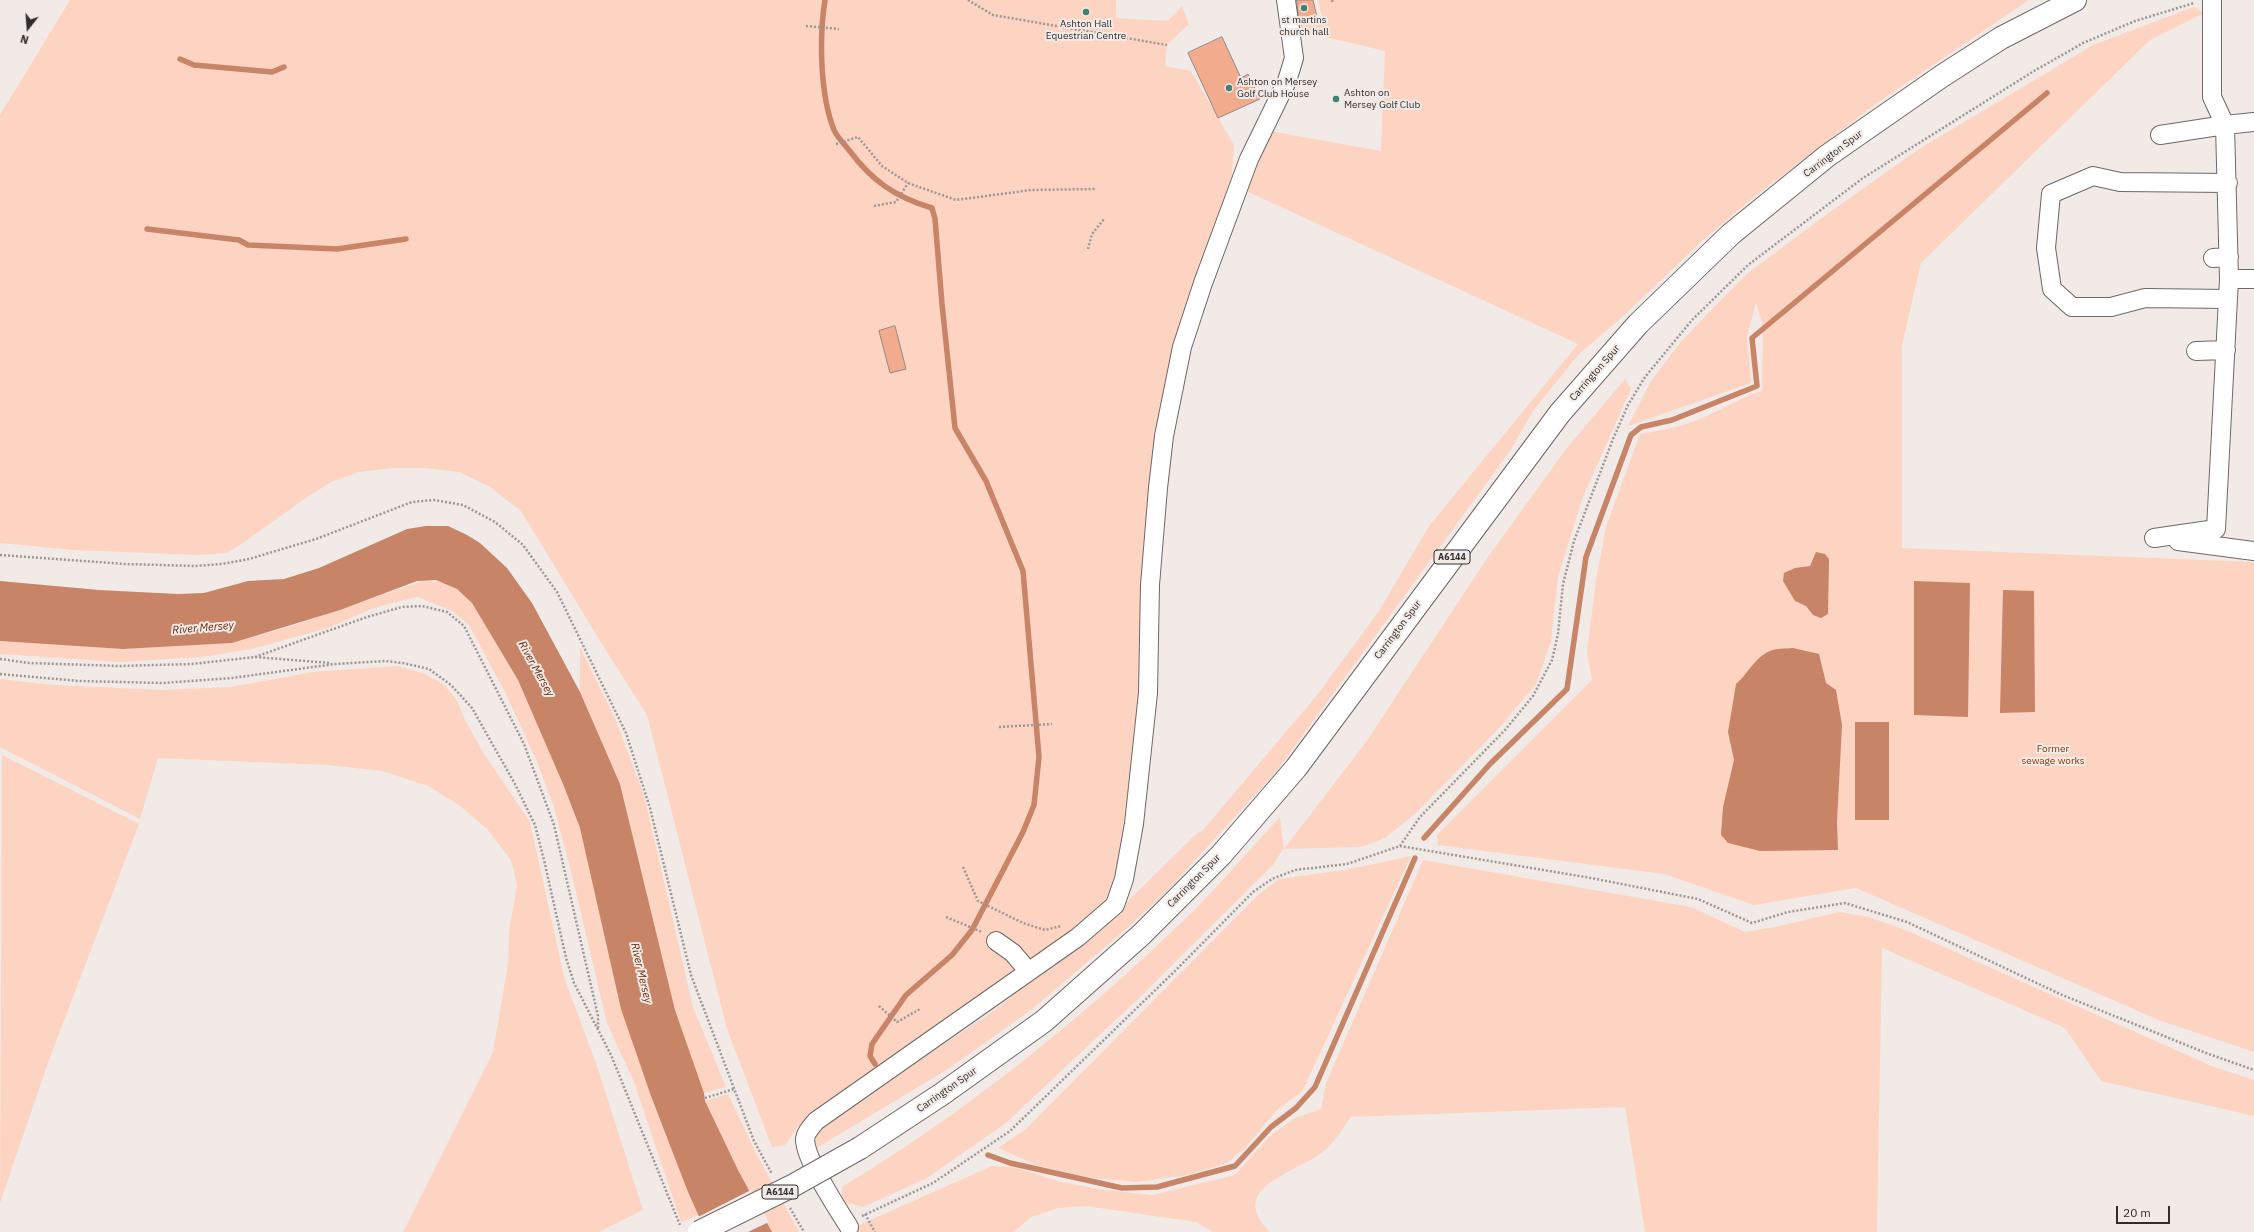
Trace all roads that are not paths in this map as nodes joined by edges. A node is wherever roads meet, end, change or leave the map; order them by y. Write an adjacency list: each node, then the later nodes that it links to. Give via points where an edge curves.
1 (1286, 0): 15 (street, via 1294,58 1281,97 1261,131 1203,283 1182,347 1164,436 1150,585 1147,709 1134,824 1124,879 1115,905 1078,937)
2 (2074, 0): 17 (main road, Carrington Spur / A6144, bridge, via 2000,38 1826,156 1731,234 1638,324 1560,413 1296,768 1221,855 1141,935 1044,1021 942,1094 860,1148 794,1185)
3 (2207, 3): 5 (street, via 2212,97)
4 (2254, 122): 5 (street)
5 (2225, 125): 6 (street); 7 (street)
6 (2160, 135)
7 (2228, 183): 8 (street, via 2221,257); 10 (street, via 2120,182 2093,176 2051,194 2046,248 2052,289 2072,306 2111,307 2145,298)
8 (2229, 279): 9 (street); 10 (street)
9 (2254, 279)
10 (2228, 299): 11 (street)
11 (2226, 350): 12 (street); 13 (street, via 2216,529 2154,538)
12 (2196, 351)
13 (2254, 550)
14 (996, 941): 15 (street, via 1013,953)
15 (1028, 971): 16 (street, via 822,1115 810,1128 805,1139 812,1160)
16 (849, 1227)
17 (699, 1232)

